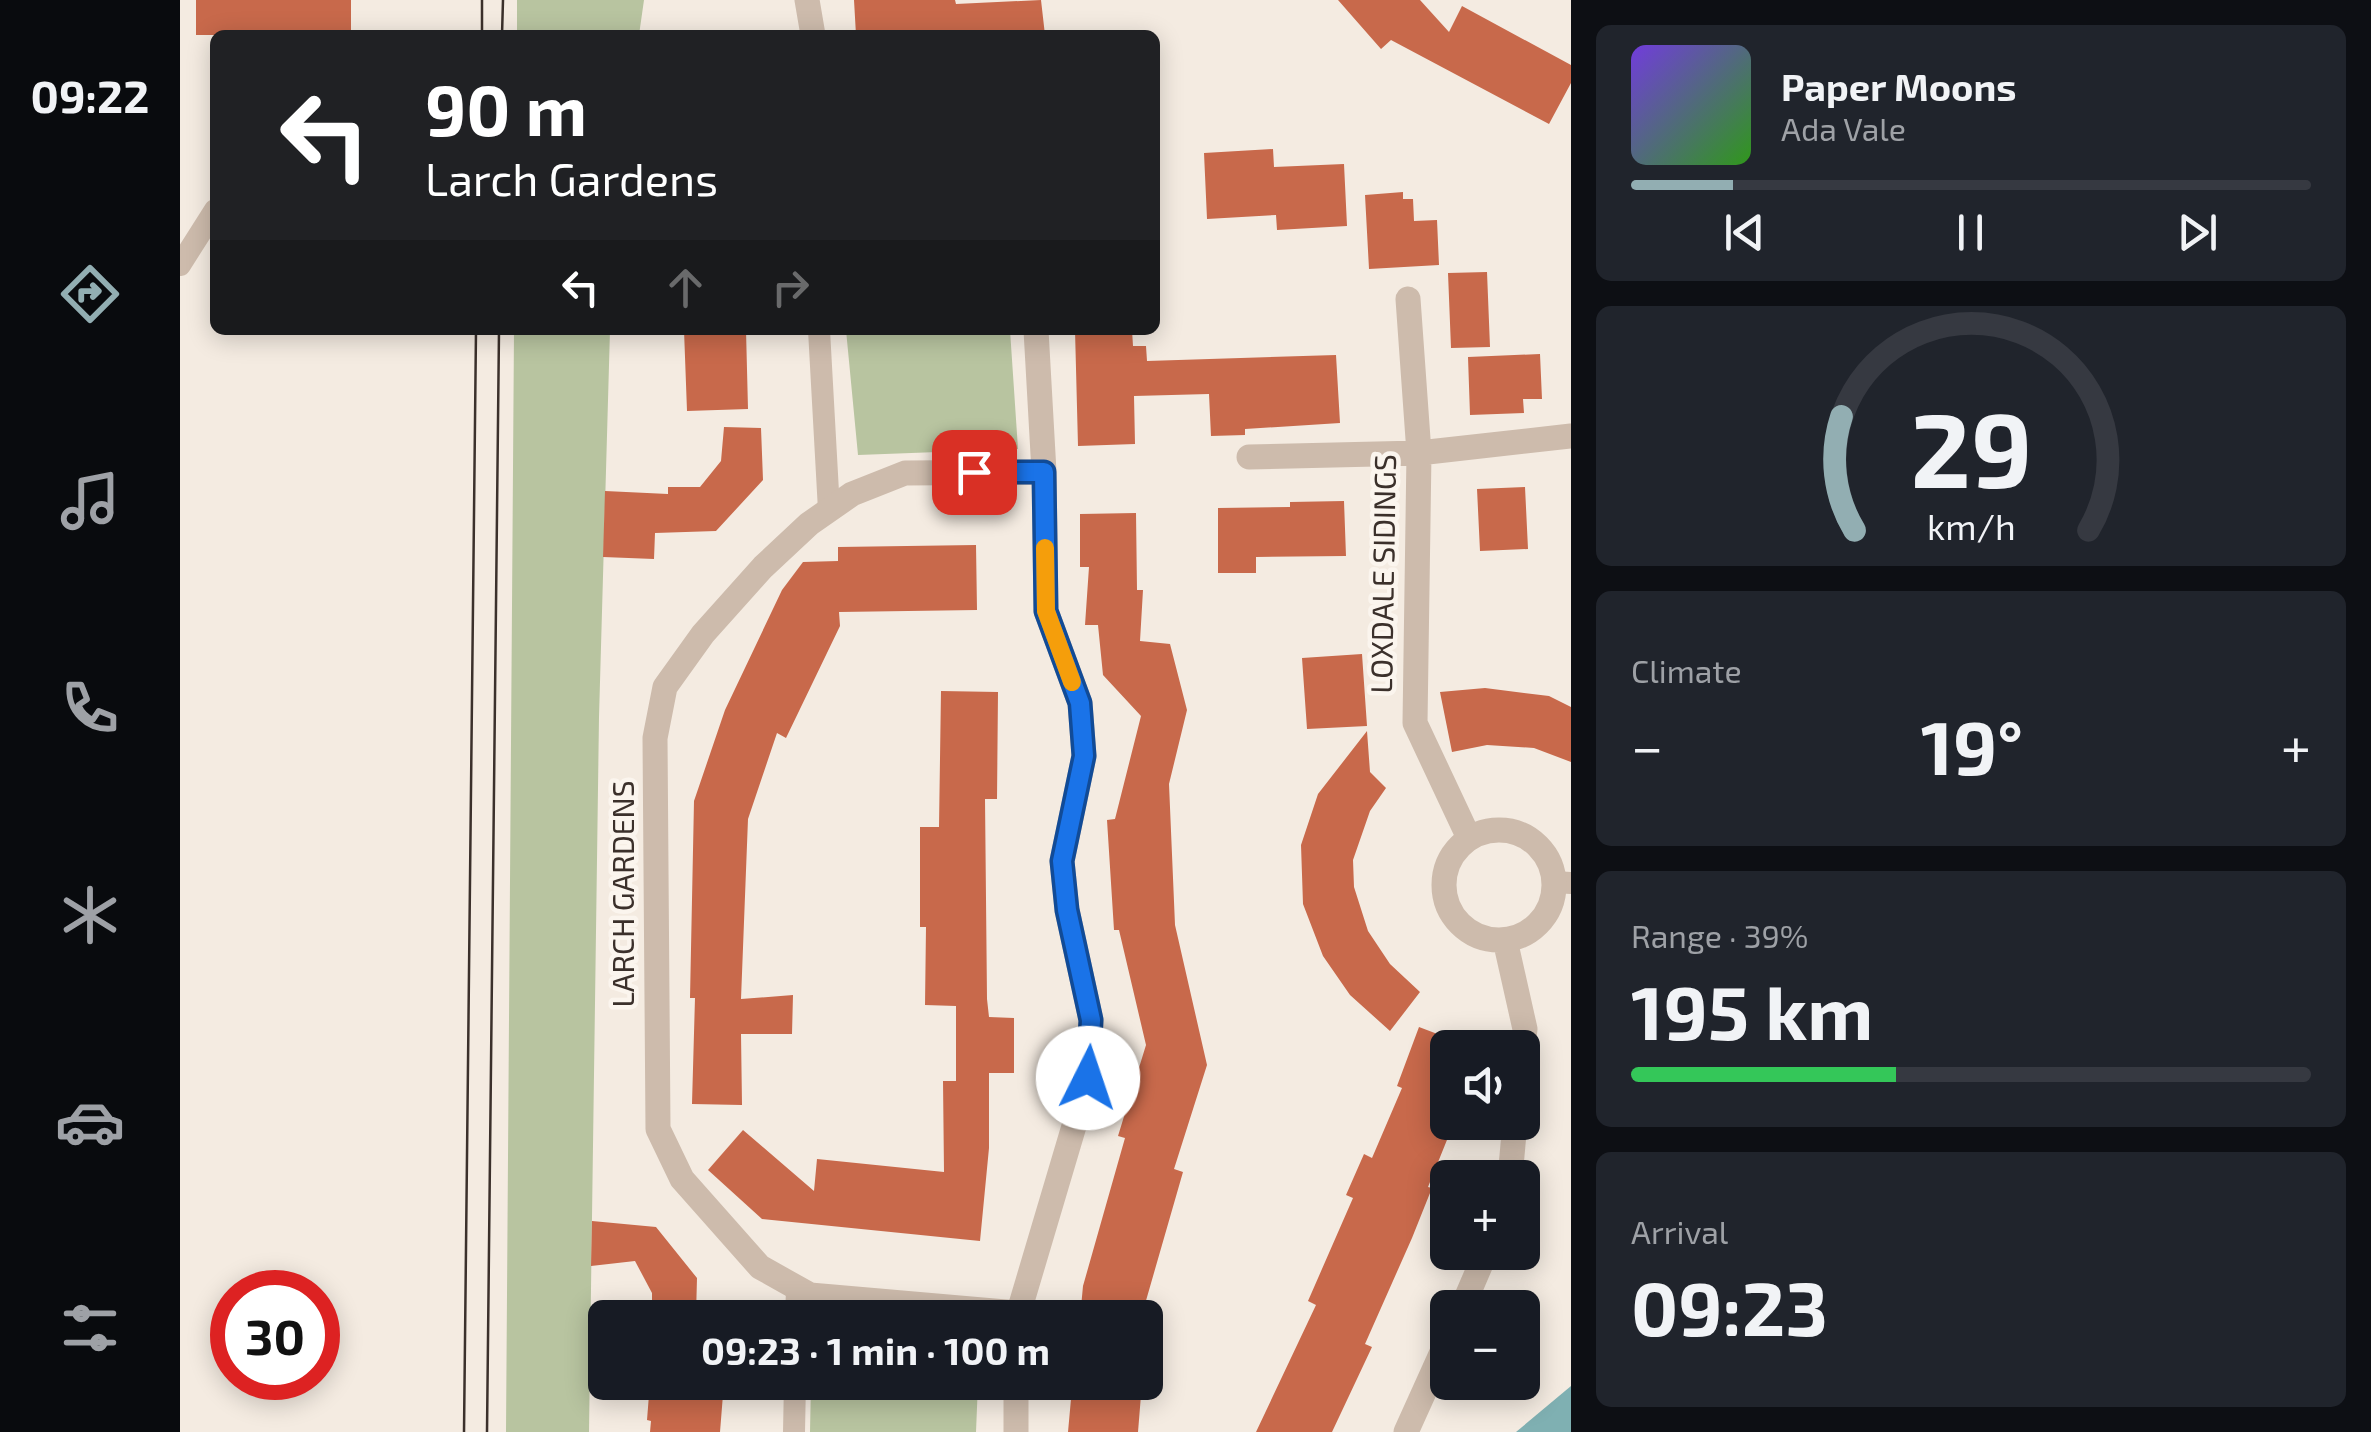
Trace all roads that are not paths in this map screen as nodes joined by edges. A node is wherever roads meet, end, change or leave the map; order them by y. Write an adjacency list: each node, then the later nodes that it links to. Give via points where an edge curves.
1 (807, 0): 2 (street)
2 (813, 30)
3 (210, 218): 4 (lane)
4 (180, 265)
5 (1408, 300): 9 (street, LOXDALE SIDINGS)
6 (819, 335): 12 (lane)
7 (1036, 335): 11 (street)
8 (1571, 436): 9 (street)
9 (1419, 453): 10 (street); 13 (street, LOXDALE SIDINGS, via 1415,722)
10 (1249, 457)
11 (1044, 472): 12 (street, LARCH GARDENS, via 905,473); 20 (street, via 1046,611 1080,703 1084,756 1062,861 1091,1020 1088,1078)
12 (829, 510): 17 (street, LARCH GARDENS, via 762,567 703,634 665,687 655,738 658,1130 682,1179 760,1266)
13 (1469, 838): 14 (street, via 1516,833 1542,852); 15 (street, via 1445,872 1444,894 1465,929)
14 (1562, 882): 15 (street, via 1535,926)
15 (1506, 940): 16 (street)
16 (1525, 1030)
17 (797, 1290): 18 (lane); 19 (street, LARCH GARDENS)
18 (797, 1300)
19 (862, 1300)
20 (1021, 1300)
21 (1430, 1379): 26 (street)
22 (795, 1400): 24 (lane)
23 (1016, 1400): 25 (street)
24 (794, 1432)
25 (1016, 1432)
26 (1406, 1432)

